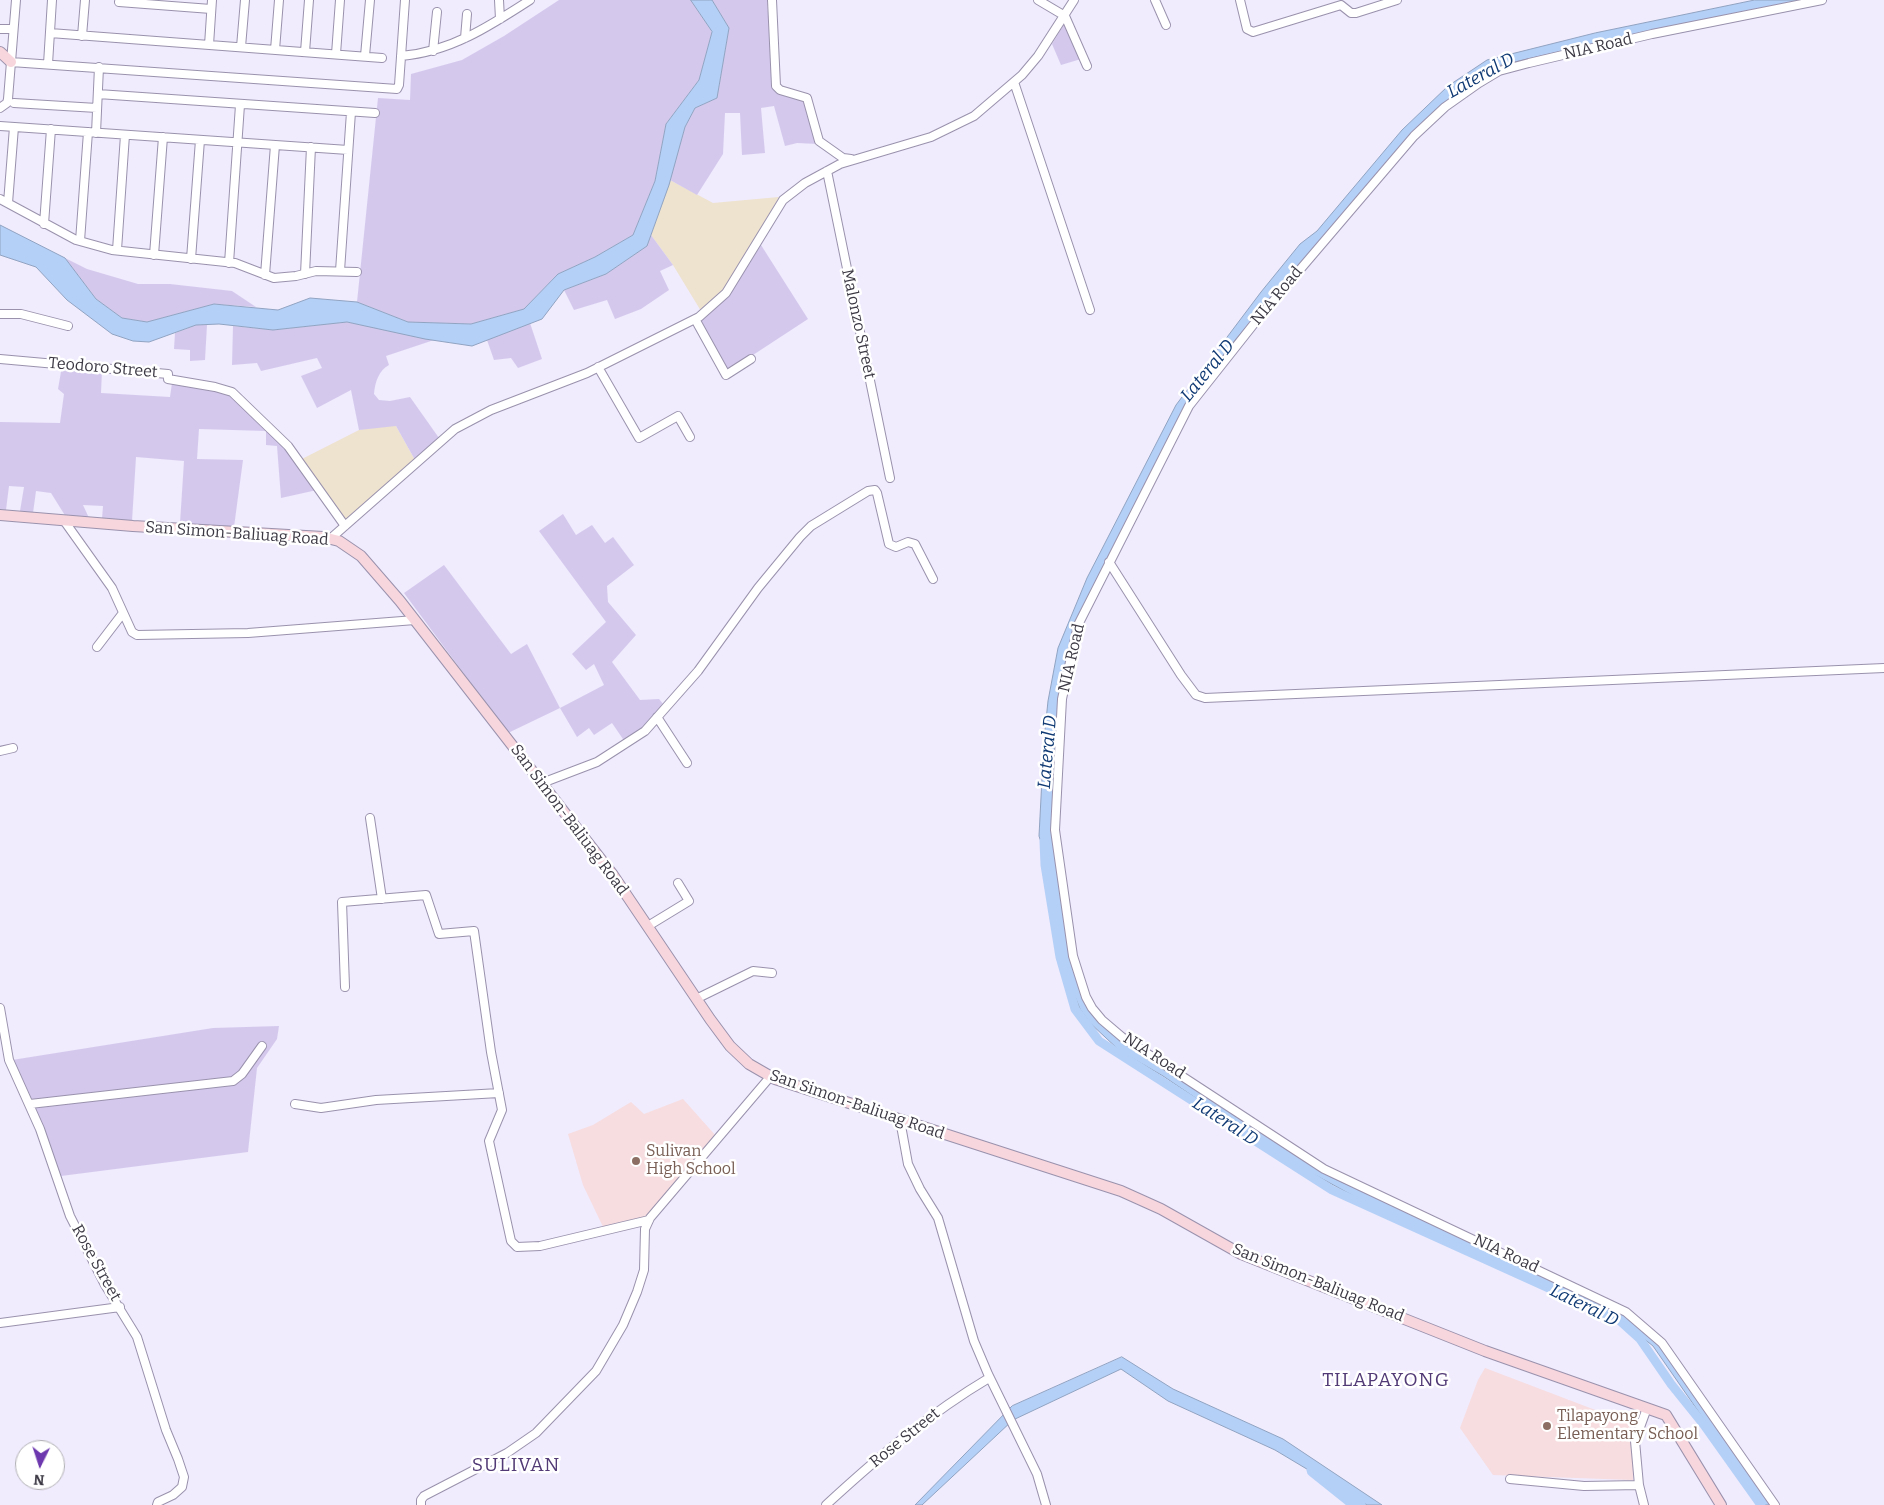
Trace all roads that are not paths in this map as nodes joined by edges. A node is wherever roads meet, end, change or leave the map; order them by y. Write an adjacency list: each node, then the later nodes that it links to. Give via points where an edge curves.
1 (16, 0): 43 (street)
2 (52, 0): 29 (street)
3 (85, 0): 30 (street)
4 (212, 0): 21 (street)
5 (245, 0): 33 (street)
6 (279, 0): 34 (street)
7 (309, 0): 37 (street)
8 (340, 0): 38 (street)
9 (370, 0): 39 (street)
10 (405, 0): 40 (street)
11 (499, 0): 25 (street)
12 (530, 0): 25 (street)
13 (772, 0): 66 (street, via 776,86 807,98 819,141 843,158)
14 (1038, 0): 24 (street)
15 (1074, 0): 24 (street)
16 (1155, 0): 26 (street)
17 (1240, 0): 18 (street, via 1248,29 1253,32 1340,5 1356,13)
18 (1397, 0)
19 (1822, 0): 93 (street, NIA Road, via 1530,62 1499,71 1457,97 1409,142 1204,384 1189,406)
20 (118, 4): 21 (street)
21 (211, 9): 32 (street)
22 (437, 12): 35 (street)
23 (467, 14): 31 (street)
24 (1065, 16): 45 (street); 47 (street, via 1038,56)
25 (500, 19): 31 (street)
26 (1166, 25)
27 (0, 29): 28 (street)
28 (12, 29)
29 (50, 33): 30 (street); 44 (street)
30 (82, 36): 32 (street)
31 (465, 38): 35 (street)
32 (209, 45): 33 (street)
33 (241, 47): 34 (street)
34 (275, 50): 37 (street)
35 (434, 51): 40 (street)
36 (0, 52): 43 (main road)
37 (305, 52): 38 (street)
38 (336, 54): 39 (street)
39 (365, 56): 41 (street)
40 (401, 56): 46 (street, via 399,85 394,89)
41 (382, 58)
42 (0, 61): 43 (main road)
43 (11, 62): 44 (street); 51 (street, via 7,103)
44 (48, 64): 46 (street)
45 (1087, 66)
46 (100, 67): 48 (street)
47 (1014, 82): 66 (street, via 992,103 961,124 931,137); 80 (street)
48 (98, 94): 50 (street); 52 (street)
49 (14, 103): 52 (street)
50 (240, 105): 53 (street); 62 (street)
51 (0, 108)
52 (97, 108): 58 (street)
53 (351, 112): 54 (street); 65 (street)
54 (375, 113)
55 (0, 126): 56 (street)
56 (14, 127): 57 (street); 69 (street)
57 (51, 130): 58 (street); 70 (street)
58 (92, 132): 59 (street); 71 (street)
59 (125, 135): 60 (street); 72 (street)
60 (163, 137): 61 (street); 73 (street)
61 (200, 140): 62 (street); 74 (street)
62 (237, 142): 63 (street); 75 (street)
63 (275, 145): 64 (street); 79 (street)
64 (311, 147): 65 (street); 78 (street)
65 (348, 150): 76 (street)
66 (853, 160): 67 (street)
67 (827, 171): 82 (street, via 783,200 726,293 718,303); 88 (street, Malonzo Street)
68 (0, 199): 69 (street)
69 (8, 203): 70 (street)
70 (44, 224): 71 (street)
71 (80, 241): 72 (street)
72 (117, 250): 73 (street)
73 (154, 255): 74 (street)
74 (191, 259): 75 (street)
75 (229, 263): 79 (street)
76 (340, 271): 77 (street); 78 (street)
77 (358, 272)
78 (304, 274): 79 (street, via 274,278)
79 (265, 275)
80 (1090, 310)
81 (0, 314): 83 (street, via 21,314)
82 (695, 319): 85 (street, via 726,375); 86 (street)
83 (68, 326)
84 (0, 359): 91 (street, Teodoro Street, via 168,374 168,379 232,392 288,446)
85 (751, 359)
86 (598, 367): 87 (street, via 639,438 678,416); 91 (street, via 491,410 455,429)
87 (690, 436)
88 (890, 478)
89 (0, 515): 90 (main road, San Simon-Baliuag Road)
90 (65, 522): 92 (main road, San Simon-Baliuag Road); 95 (street, via 112,588)
91 (345, 526): 92 (street)
92 (330, 539): 96 (main road, San Simon-Baliuag Road, via 339,541 361,556)
93 (1109, 562): 98 (street, via 1181,675 1196,695 1205,698); 131 (street, NIA Road, via 1078,625 1070,660 1062,707 1055,830 1074,956 1092,1008 1122,1037 1324,1169 1626,1312 1662,1343)
94 (932, 578): 99 (street, via 915,544 890,544 877,493 868,491 811,526 758,588 698,671)
95 (123, 613): 96 (street, via 132,632 145,636 248,633); 97 (street)
96 (415, 620): 103 (main road, San Simon-Baliuag Road)
97 (97, 647)
98 (1884, 668)
99 (657, 717): 102 (street); 103 (street, via 645,731 604,758)
100 (13, 748): 101 (street)
101 (0, 751)
102 (687, 763)
103 (542, 783): 107 (main road, San Simon-Baliuag Road)
104 (370, 818): 106 (street)
105 (678, 883): 107 (street, via 689,901)
106 (382, 898): 109 (street, via 342,902); 114 (street, via 426,895 439,934 474,931)
107 (648, 926): 110 (main road, San Simon-Baliuag Road)
108 (772, 974): 110 (street, via 753,971)
109 (345, 987)
110 (696, 999): 113 (main road, San Simon-Baliuag Road, via 730,1046 749,1064)
111 (0, 1008): 115 (street, Rose Street, via 9,1060)
112 (262, 1046): 115 (street, via 242,1074 233,1080)
113 (770, 1077): 117 (main road, San Simon-Baliuag Road); 118 (street)
114 (499, 1093): 116 (street, via 376,1100 321,1108); 118 (street, via 502,1110 489,1141 514,1244 540,1246)
115 (30, 1104): 119 (street, Rose Street, via 70,1216)
116 (295, 1104)
117 (900, 1120): 121 (street, via 908,1164 938,1218 969,1325); 122 (main road, San Simon-Baliuag Road, via 1121,1191 1161,1209 1241,1254 1485,1351)
118 (649, 1220): 126 (street, via 645,1229 644,1270 637,1292 623,1325 596,1371 536,1433 507,1453 424,1496)
119 (120, 1307): 120 (street); 125 (street, Rose Street, via 137,1337 184,1477 182,1488)
120 (0, 1322)
121 (989, 1378): 127 (street, Rose Street, via 926,1419); 128 (street, via 1036,1474)
122 (1647, 1408): 124 (street, via 1635,1441); 130 (main road, San Simon-Baliuag Road, via 1666,1415)
123 (1510, 1479): 124 (street, via 1584,1486)
124 (1639, 1485): 129 (street)
125 (158, 1505)
126 (421, 1505)
127 (826, 1505)
128 (1046, 1505)
129 (1644, 1505)
130 (1721, 1505)
131 (1775, 1505)

